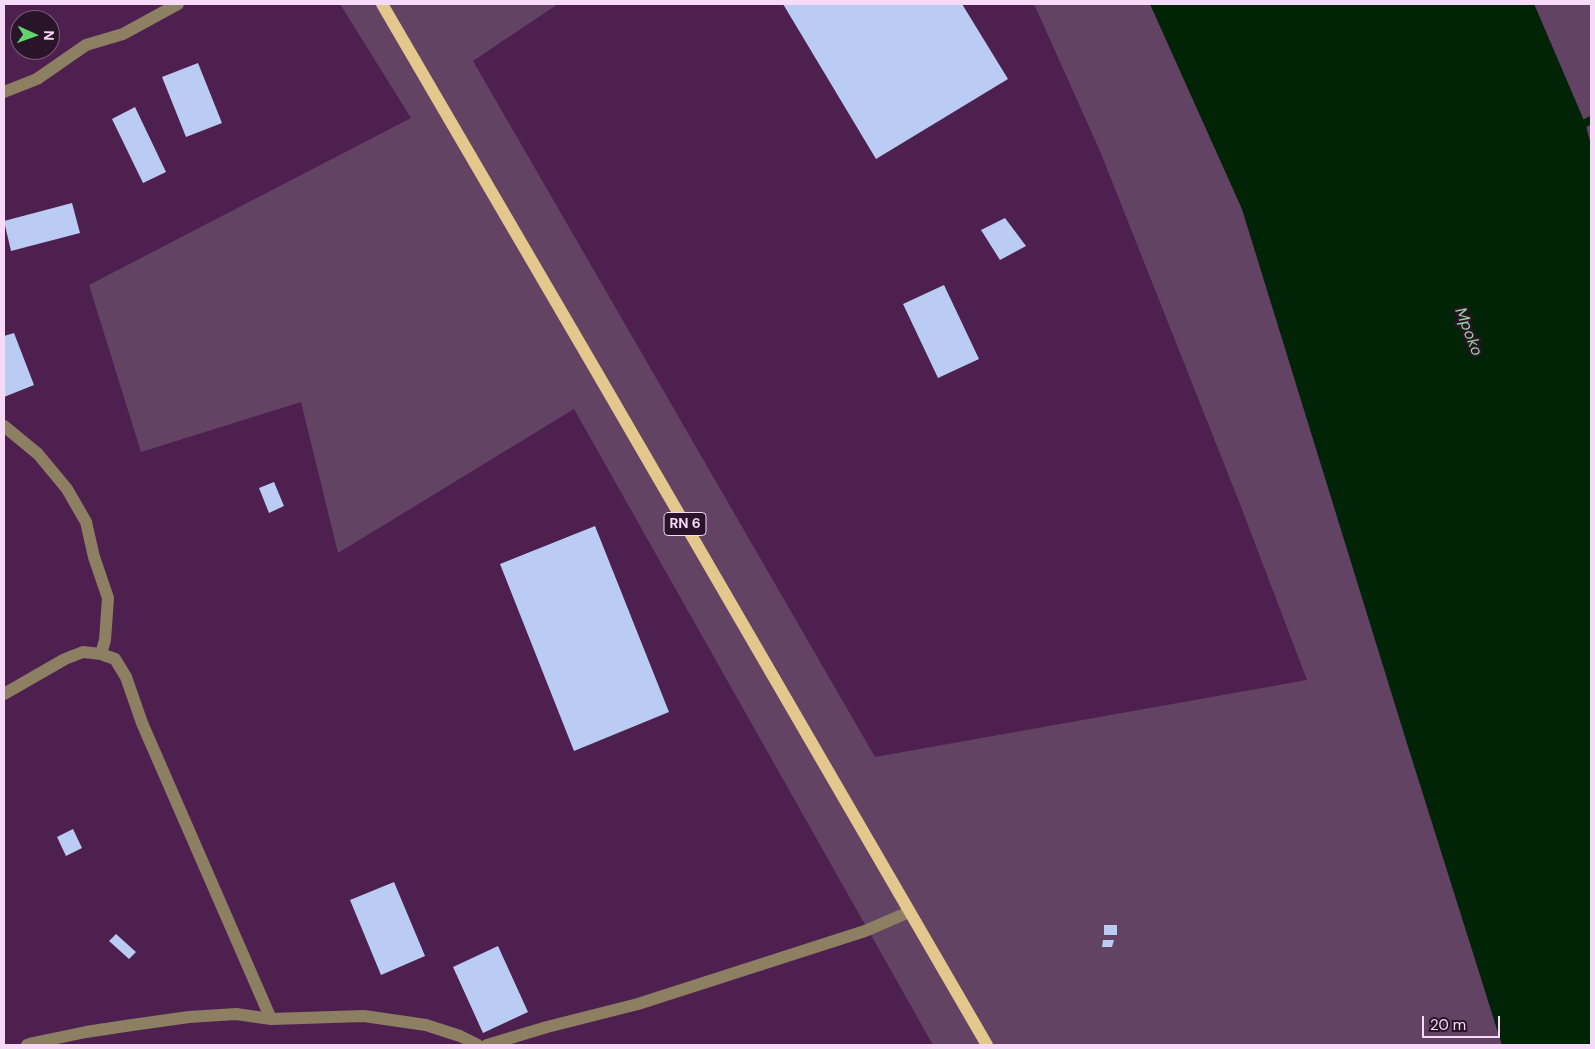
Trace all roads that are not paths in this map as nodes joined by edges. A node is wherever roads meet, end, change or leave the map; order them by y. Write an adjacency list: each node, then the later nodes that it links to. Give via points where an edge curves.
1 (178, 4): 3 (street, via 123,34 86,45 37,79)
2 (382, 4): 7 (main road, RN 6)
3 (4, 92)
4 (4, 426): 5 (street, via 38,454 66,489 86,522 108,598)
5 (101, 654): 6 (street, via 83,652 65,659); 8 (street, via 115,659 126,677 142,724)
6 (4, 694)
7 (909, 912): 11 (street, via 865,931 638,1004); 12 (main road, RN 6)
8 (271, 1019): 9 (street, via 236,1014 189,1017 86,1032); 10 (street, via 364,1016 426,1025)
9 (27, 1045)
10 (478, 1045)
11 (487, 1045)
12 (987, 1045)

